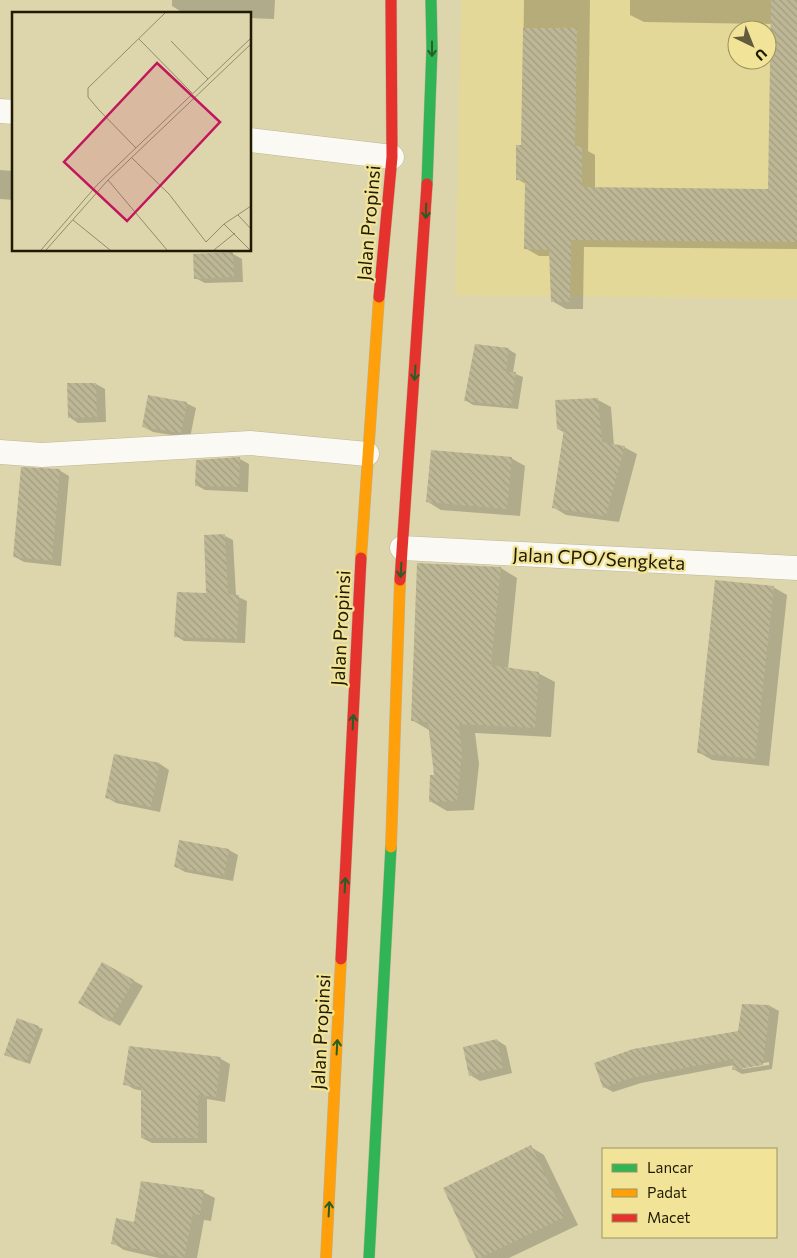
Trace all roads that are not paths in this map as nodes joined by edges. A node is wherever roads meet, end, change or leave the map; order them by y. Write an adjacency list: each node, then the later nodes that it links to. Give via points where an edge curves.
1 (391, 0): 4 (highway, Jalan Propinsi)
2 (431, 0): 7 (highway, one-way to 7, via 425,236)
3 (251, 140): 4 (street)
4 (392, 157): 6 (highway, Jalan Propinsi)
5 (0, 452): 6 (street, via 42,455 250,443)
6 (368, 454): 9 (highway, Jalan Propinsi, one-way to 6, via 331,1237)
7 (402, 548): 8 (street, Jalan CPO/Sengketa); 10 (highway, one-way to 10, via 391,863 366,1237)
8 (797, 568)
9 (326, 1258)
10 (369, 1258)

